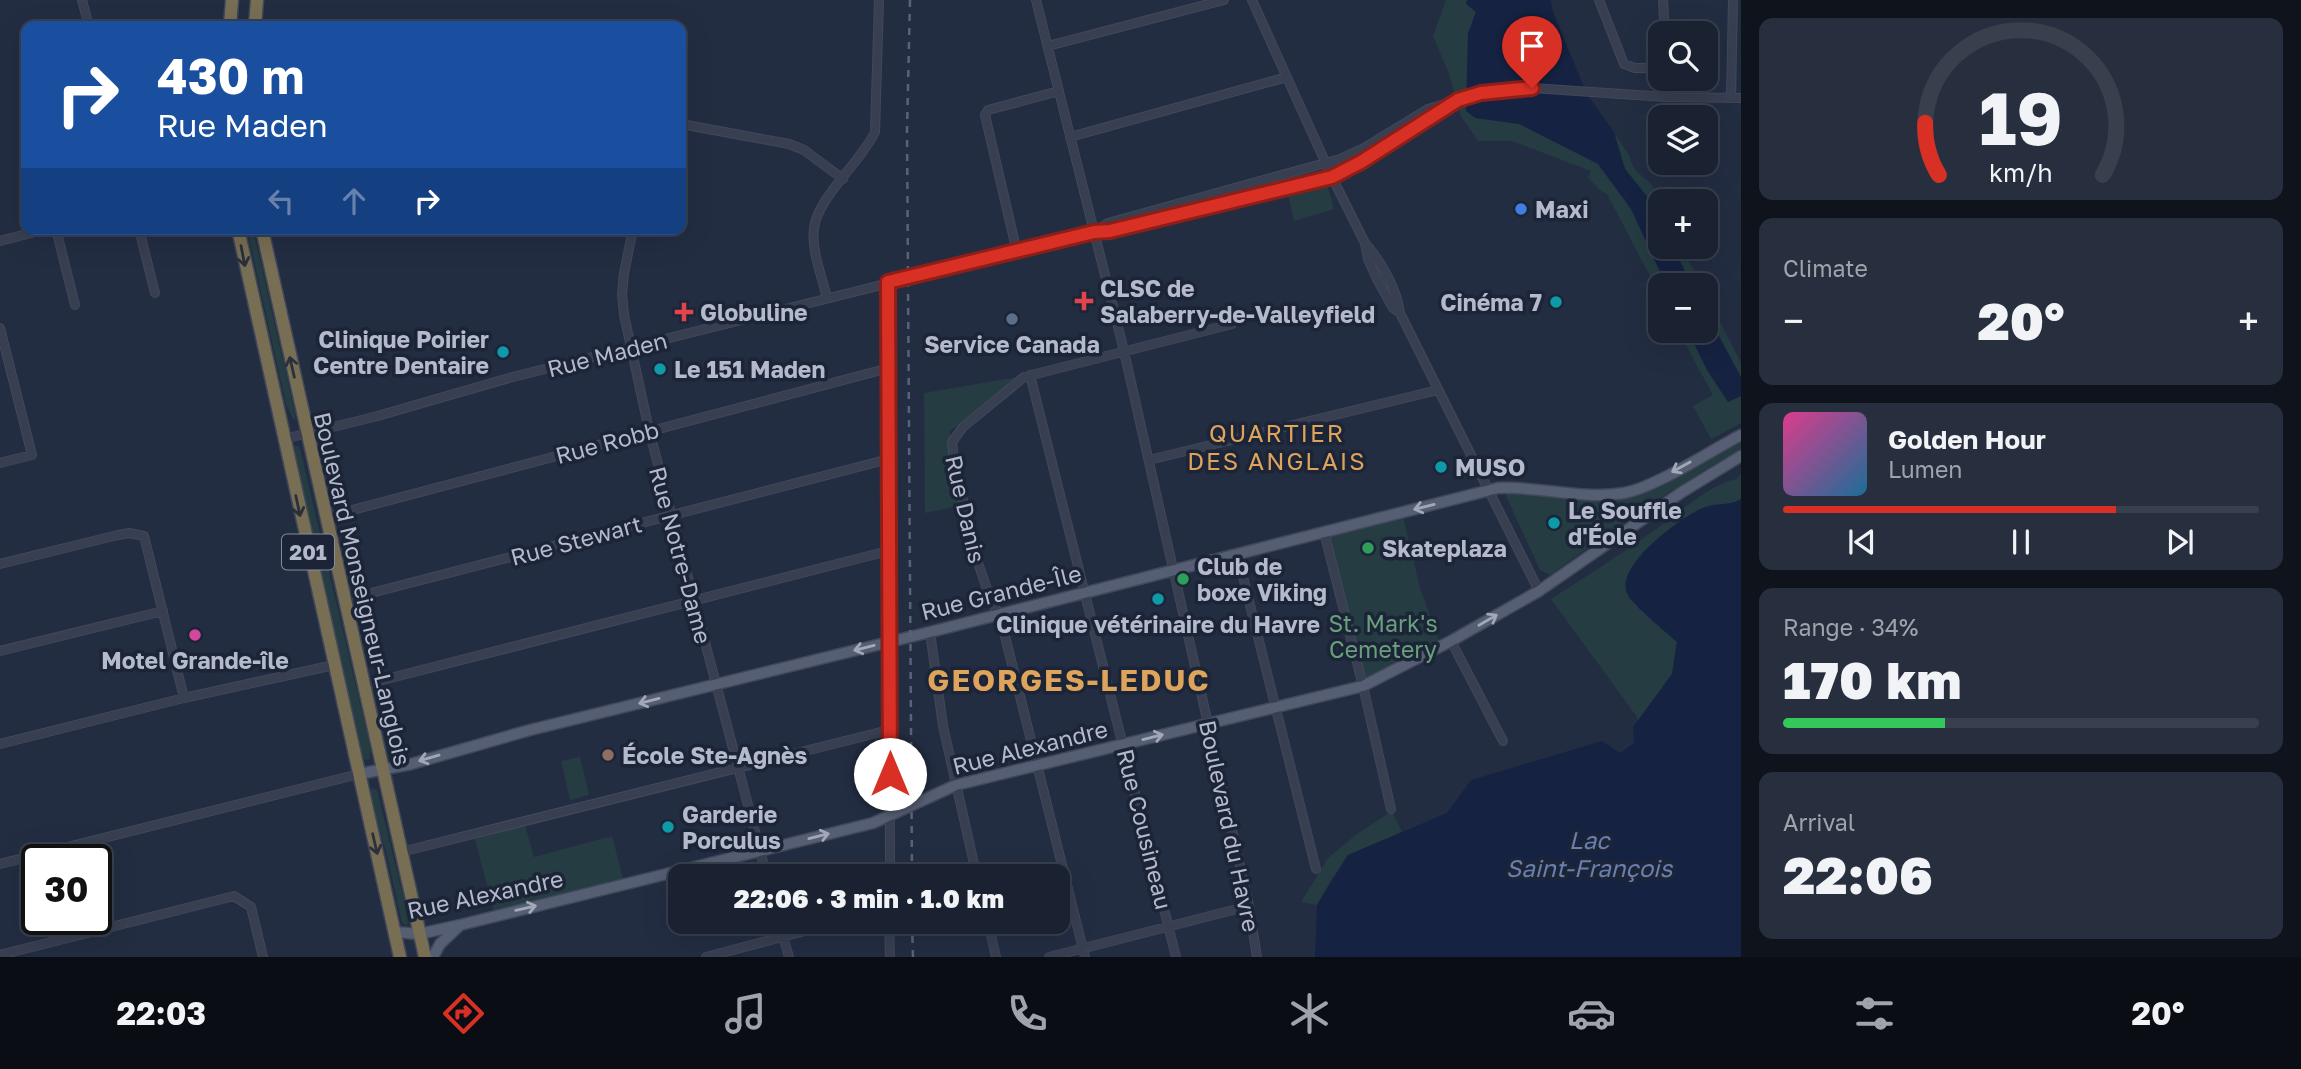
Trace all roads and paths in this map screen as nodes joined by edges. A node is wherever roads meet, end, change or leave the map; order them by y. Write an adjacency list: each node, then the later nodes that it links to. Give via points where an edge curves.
1 (82, 0): 11 (street)
2 (232, 0): 12 (highway)
3 (257, 0): 13 (highway)
4 (879, 0): 28 (street, via 875,132)
5 (1037, 0): 15 (street, Boulevard du Havre)
6 (1224, 0): 15 (street)
7 (1252, 0): 17 (street)
8 (1599, 0): 16 (street, via 1623,64)
9 (1663, 0): 14 (street)
10 (1733, 0): 21 (street)
11 (88, 21)
12 (230, 21)
13 (255, 21)
14 (1664, 21)
15 (1048, 46): 18 (street, Boulevard du Havre)
16 (1648, 68)
17 (1287, 76): 25 (street); 26 (street)
18 (1059, 91): 25 (street, Boulevard du Havre); 37 (street, via 988,110 985,115)
19 (1666, 91): 20 (street)
20 (1665, 97): 21 (street); 23 (street, via 1532,88)
21 (1731, 98): 22 (street)
22 (1741, 98)
23 (1462, 99): 26 (street, Rue Maden, via 1428,109 1353,154); 27 (street, Rue Maden)
24 (686, 125): 28 (street, via 789,144)
25 (1070, 138): 29 (street, Boulevard du Havre)
26 (1326, 163): 27 (street); 29 (street, Rue Maden, via 1108,223)
27 (1332, 177): 29 (street, Rue Maden); 48 (street, via 1386,275 1399,313)
28 (843, 179): 40 (street, via 817,216 814,230)
29 (1094, 232): 37 (street, Rue Maden); 45 (street, Boulevard du Havre)
30 (24, 235): 36 (street)
31 (58, 235): 41 (street)
32 (140, 235): 39 (street)
33 (239, 235): 52 (highway, Boulevard Monseigneur-Langlois / 201, one-way to 52)
34 (263, 235): 50 (highway, Boulevard Monseigneur-Langlois / 201, one-way to 34)
35 (632, 235): 44 (street, Rue Notre-Dame, via 622,294)
36 (0, 241)
37 (1017, 252): 38 (street, Rue Maden)
38 (888, 282): 40 (street, Rue Maden); 46 (street)
39 (155, 293)
40 (827, 298): 44 (street, Rue Maden)
41 (75, 305)
42 (1232, 324): 45 (street, Rue Danis)
43 (0, 328): 56 (street, via 32,455)
44 (631, 348): 49 (street, Rue Notre-Dame); 50 (street, Rue Maden)
45 (1124, 351): 47 (street, Rue Danis); 55 (street, Boulevard du Havre)
46 (888, 368): 49 (street, Rue Robb); 54 (street)
47 (1030, 375): 66 (street, Rue Cousineau); 70 (street, Rue Danis, via 963,427 952,442 976,556 990,601)
48 (1438, 390): 55 (street); 57 (street)
49 (649, 430): 58 (street, Rue Notre-Dame); 59 (street, Rue Robb)
50 (307, 434): 52 (street, Rue Maden); 59 (highway, Boulevard Monseigneur-Langlois / 201)
51 (1741, 435): 57 (main road, Rue Grande-Île, one-way to 57, via 1626,492 1521,487)
52 (284, 439): 75 (highway, Boulevard Monseigneur-Langlois / 201, one-way to 75)
53 (1741, 456): 65 (main road, Rue Alexandre)
54 (889, 460): 58 (street, Rue Stewart); 61 (street)
55 (1149, 460): 64 (street, Boulevard du Havre)
56 (0, 463)
57 (1490, 491): 60 (main road, Rue Grande-Île, one-way to 60); 65 (street)
58 (671, 515): 67 (street, Rue Notre-Dame); 68 (street, Rue Stewart)
59 (326, 517): 68 (highway, Boulevard Monseigneur-Langlois / 201)
60 (1324, 532): 62 (main road, Rue Grande-Île); 78 (street)
61 (888, 551): 67 (street); 73 (street)
62 (1237, 553): 64 (main road, Rue Grande-Île); 80 (street)
63 (0, 564): 69 (street, via 118,535 144,536)
64 (1173, 569): 66 (main road, Rue Grande-Île); 81 (street, Boulevard du Havre)
65 (1539, 591): 72 (main road, Rue Alexandre, one-way to 65)
66 (1085, 592): 70 (main road, Rue Grande-Île); 85 (street, Rue Cousineau)
67 (693, 599): 76 (street); 77 (street, Rue Notre-Dame)
68 (344, 600): 76 (highway, Boulevard Monseigneur-Langlois / 201)
69 (163, 611): 74 (street); 79 (street)
70 (999, 613): 71 (main road, Rue Grande-Île); 86 (street, Rue Danis)
71 (930, 632): 73 (main road, Rue Grande-Île); 90 (street)
72 (1451, 641): 78 (main road, Rue Alexandre); 83 (street)
73 (890, 642): 77 (main road, Rue Grande-Île, one-way to 77); 82 (street)
74 (0, 651)
75 (334, 665): 79 (street); 89 (highway, Boulevard Monseigneur-Langlois / 201)
76 (363, 685): 88 (highway, Boulevard Monseigneur-Langlois / 201)
77 (716, 685): 87 (street, Rue Notre-Dame); 88 (main road, Rue Grande-Île, one-way to 88)
78 (1363, 686): 80 (main road, Rue Alexandre); 91 (street)
79 (184, 698): 84 (street)
80 (1276, 707): 81 (main road, Rue Alexandre); 99 (street)
81 (1208, 724): 85 (main road, Rue Alexandre, one-way to 81); 100 (street, Boulevard du Havre)
82 (889, 730): 87 (street); 92 (street)
83 (1503, 741)
84 (0, 744)
85 (1124, 744): 86 (main road, Rue Alexandre); 102 (street, Rue Cousineau)
86 (1039, 765): 90 (main road, Rue Alexandre); 110 (street, Rue Danis)
87 (738, 767): 93 (street, Rue Notre-Dame); 94 (street)
88 (382, 770): 89 (main road, Rue Grande-Île); 94 (highway, Boulevard Monseigneur-Langlois / 201)
89 (359, 774): 95 (street); 103 (highway, Boulevard Monseigneur-Langlois / 201, one-way to 103)
90 (956, 785): 92 (main road, Rue Alexandre); 98 (street)
91 (1391, 809)
92 (890, 817): 93 (main road, Rue Alexandre, one-way to 92); 97 (street)
93 (760, 850): 96 (street, Rue Notre-Dame); 101 (main road, Rue Alexandre, one-way to 93)
94 (401, 852): 104 (highway, Boulevard Monseigneur-Langlois / 201)
95 (0, 864)
96 (764, 864)
97 (890, 864)
98 (974, 864)
99 (1316, 869)
100 (1249, 906): 102 (street); 122 (street, Boulevard du Havre)
101 (460, 925): 104 (main road, Rue Alexandre); 115 (main road)
102 (1169, 926): 110 (street); 121 (street, Rue Cousineau)
103 (395, 932): 104 (main road, Rue Alexandre); 113 (highway, Boulevard Monseigneur-Langlois / 201)
104 (419, 934): 114 (highway, Boulevard Monseigneur-Langlois / 201)
105 (782, 934): 109 (street)
106 (797, 934): 109 (street)
107 (890, 934): 118 (street)
108 (991, 934): 119 (street)
109 (783, 938): 116 (street); 117 (street)
110 (1084, 953): 120 (street)
111 (0, 955): 112 (street, via 234,896 251,907)
112 (263, 957)
113 (400, 957)
114 (425, 957)
115 (433, 957)
116 (706, 957)
117 (789, 957)
118 (890, 957)
119 (996, 957)
120 (1049, 957)
121 (1176, 957)
122 (1257, 957)

